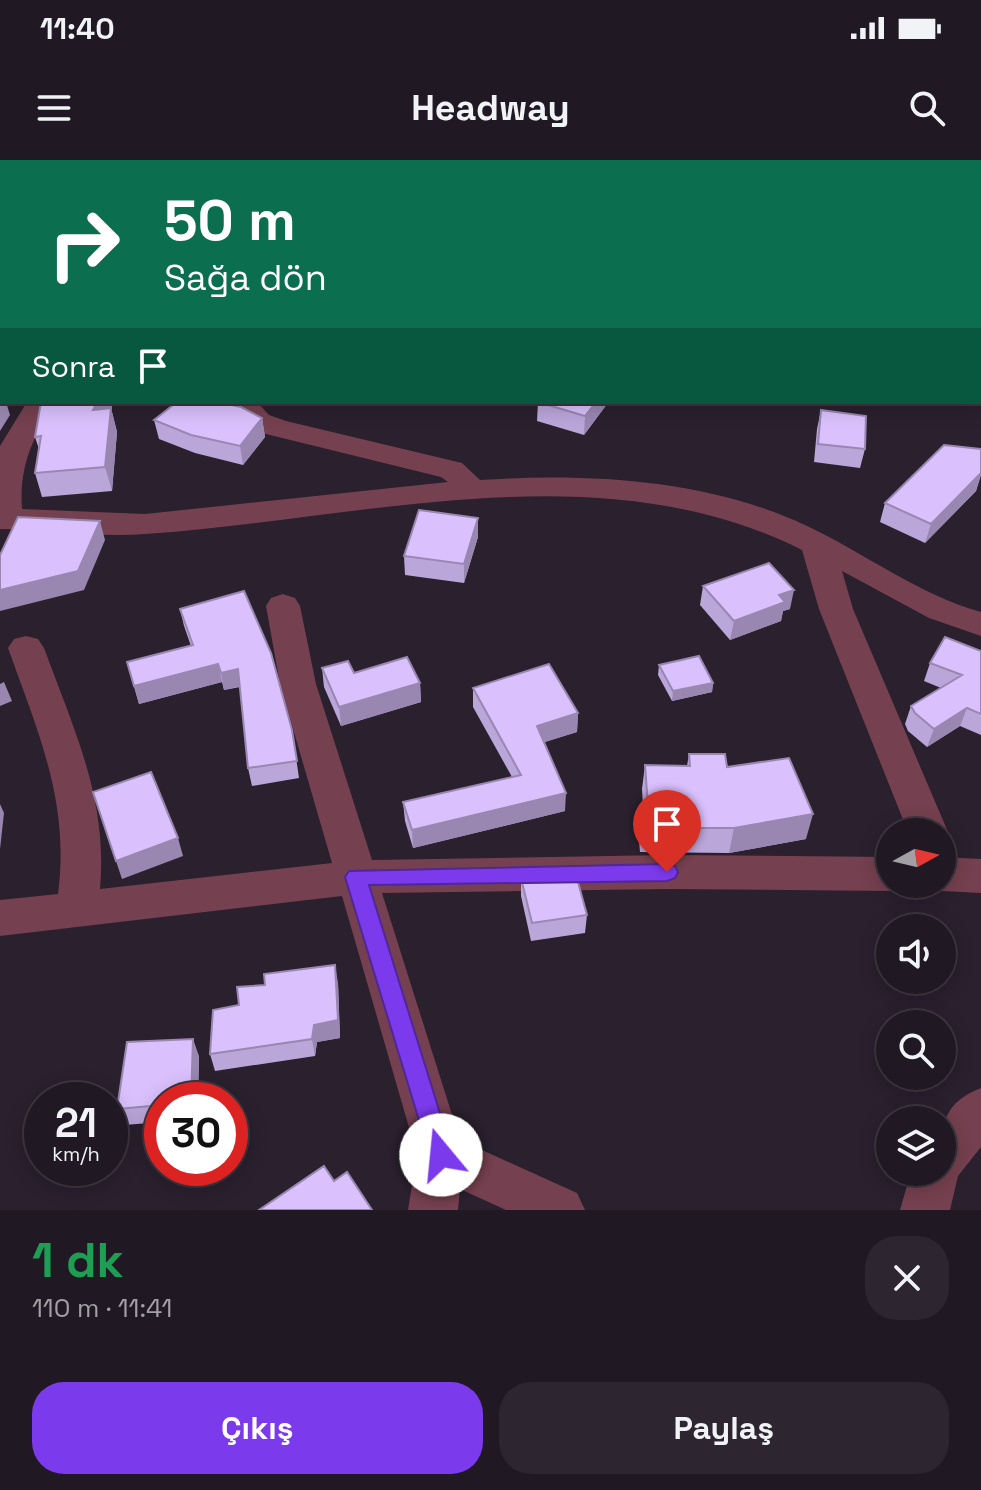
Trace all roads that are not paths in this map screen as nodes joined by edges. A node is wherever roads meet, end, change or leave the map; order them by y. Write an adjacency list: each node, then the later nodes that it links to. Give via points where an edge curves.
1 (40, 404): 4 (street, via 12,453)
2 (243, 404): 3 (street, via 259,421 276,428 451,470)
3 (471, 489): 4 (street, via 141,524); 5 (street, via 598,490 673,497 749,514)
4 (4, 519)
5 (817, 544): 7 (street, via 939,609); 9 (street, via 836,609)
6 (283, 606): 11 (street, via 298,684)
7 (981, 624)
8 (26, 648): 12 (street, via 80,819)
9 (922, 818)
10 (876, 874): 11 (street)
11 (356, 877): 12 (street); 16 (street)
12 (77, 909): 13 (street)
13 (0, 918)
14 (981, 1110): 15 (street)
15 (956, 1141)
16 (441, 1155): 18 (street); 19 (street)
17 (931, 1186): 20 (street)
18 (433, 1210)
19 (560, 1210)
20 (925, 1210)

